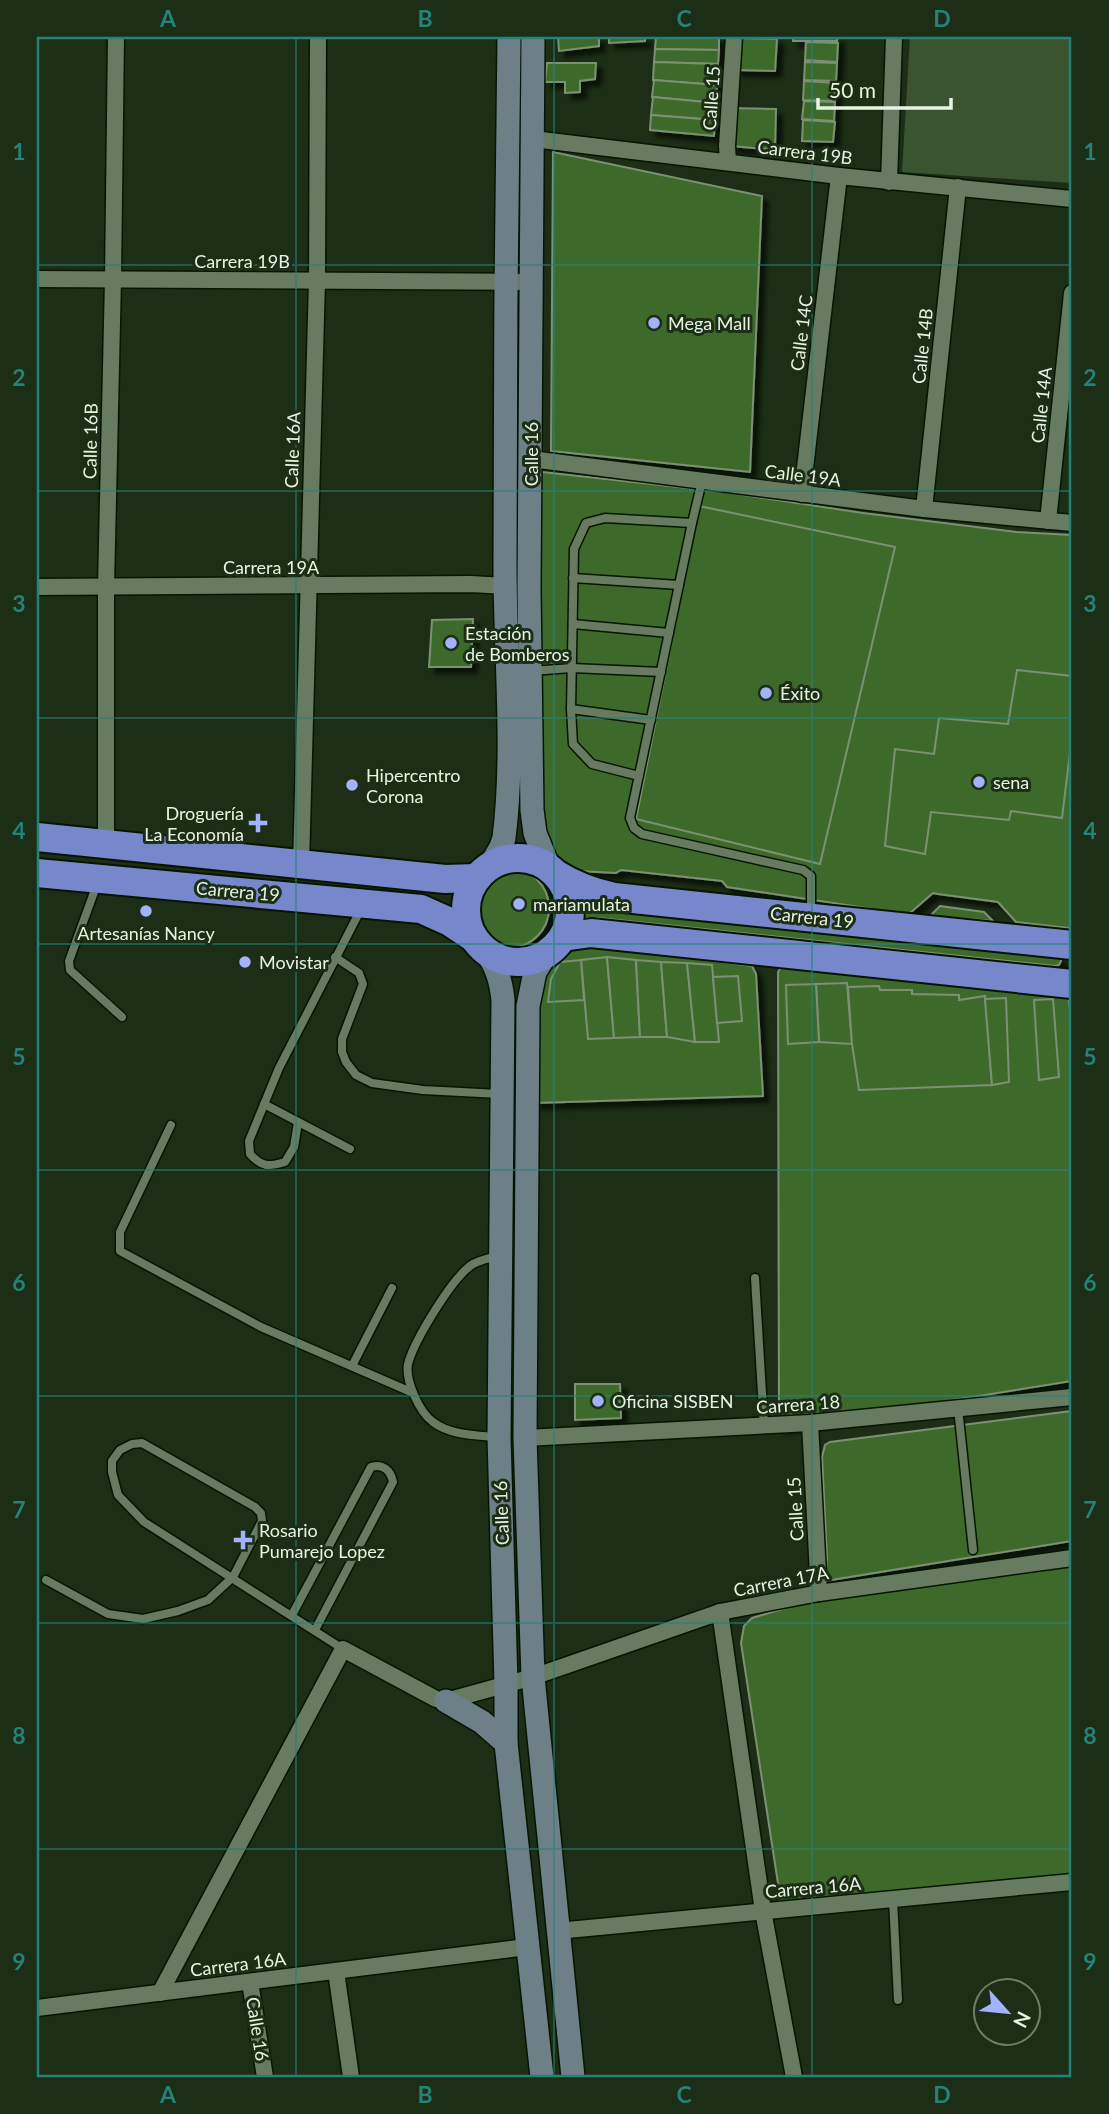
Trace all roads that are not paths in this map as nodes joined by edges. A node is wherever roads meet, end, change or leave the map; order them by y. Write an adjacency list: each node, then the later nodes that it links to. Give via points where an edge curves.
1 (116, 37): 14 (street, Calle 16B)
2 (318, 37): 15 (street, Calle 16A)
3 (509, 37): 16 (main road, Calle 16)
4 (533, 37): 7 (main road, Calle 16)
5 (734, 37): 8 (street, Calle 15)
6 (894, 37): 10 (street)
7 (533, 139): 8 (street, Carrera 19B); 17 (main road, Calle 16)
8 (728, 162): 9 (street, Carrera 19B)
9 (839, 176): 10 (street, Carrera 19B); 21 (street, Calle 14C)
10 (889, 182): 11 (street, Carrera 19B)
11 (958, 187): 12 (street, Carrera 19B); 22 (street, Calle 14B)
12 (1072, 200)
13 (37, 279): 14 (street, Carrera 19B)
14 (113, 279): 15 (street, Carrera 19B); 31 (street, Calle 16B)
15 (317, 281): 16 (street, Carrera 19B); 29 (street, Calle 16A)
16 (505, 282): 17 (street, Carrera 19B); 30 (main road, Calle 16)
17 (532, 282): 19 (main road, Calle 16)
18 (1072, 293): 23 (street, Calle 14A)
19 (531, 459): 20 (street, Calle 19A); 35 (main road, Calle 16)
20 (702, 481): 21 (street, Calle 19A); 24 (lane)
21 (802, 494): 22 (street, Calle 19A)
22 (924, 509): 23 (street, Calle 19A)
23 (1048, 521): 25 (street, Calle 19A)
24 (692, 523): 26 (lane, via 605,518 586,523 574,549); 27 (lane)
25 (1072, 523)
26 (573, 578): 27 (lane); 32 (lane)
27 (679, 585): 33 (lane)
28 (37, 586): 31 (street, Carrera 19A)
29 (307, 586): 30 (street, Carrera 19A); 31 (street, Carrera 19A); 42 (street, Calle 16A)
30 (505, 586): 44 (main road, Calle 16, via 506,818 501,847)
31 (106, 587): 41 (street, Calle 16B)
32 (573, 624): 33 (lane); 34 (lane)
33 (669, 634): 36 (lane)
34 (572, 668): 35 (lane); 36 (lane); 37 (lane)
35 (530, 671): 43 (main road, Calle 16, via 532,810 535,833)
36 (661, 672): 38 (lane)
37 (571, 709): 38 (lane); 39 (lane, via 573,744 592,764)
38 (651, 720): 39 (lane)
39 (639, 776): 48 (lane, via 630,818 642,835 803,870 811,876)
40 (37, 837): 41 (highway, Carrera 19)
41 (106, 845): 42 (highway, Carrera 19)
42 (301, 865): 44 (highway, Carrera 19, via 444,879)
43 (553, 871): 44 (highway, via 533,860 515,858); 48 (highway, Carrera 19, via 590,892 614,897); 51 (highway, via 569,900 569,919)
44 (483, 872): 49 (highway, via 469,894 466,912 470,930)
45 (37, 873): 46 (highway, Carrera 19)
46 (100, 878): 47 (highway, Carrera 19); 54 (lane, via 69,961 70,970)
47 (363, 903): 49 (highway, Carrera 19, via 421,909 450,922); 52 (lane)
48 (811, 918): 50 (highway, Carrera 19)
49 (480, 944): 51 (highway, via 511,962 529,961); 55 (main road, Calle 16, via 500,978)
50 (1072, 945)
51 (554, 946): 53 (highway, via 591,933); 70 (main road, Calle 16, via 536,972 528,1006)
52 (335, 957): 55 (lane, via 359,973 363,984 342,1040 346,1062 356,1075 372,1083 423,1090); 56 (lane)
53 (1072, 984)
54 (122, 1017)
55 (502, 1094): 60 (main road, Calle 16)
56 (264, 1104): 57 (lane); 57 (lane, via 249,1141 250,1154 258,1163 272,1166 285,1162 294,1147)
57 (298, 1122): 59 (lane)
58 (171, 1125): 63 (lane, via 120,1232 120,1251 261,1327)
59 (349, 1149)
60 (501, 1254): 64 (lane, via 472,1265 440,1300 408,1365); 69 (main road, Calle 16)
61 (755, 1278): 68 (lane)
62 (392, 1288): 63 (lane)
63 (352, 1366): 64 (lane)
64 (411, 1392): 69 (lane, via 432,1421 456,1433)
65 (1072, 1397): 66 (street, Carrera 18)
66 (958, 1408): 67 (street, Carrera 18); 71 (lane)
67 (810, 1423): 68 (street, Carrera 18); 75 (street, Calle 15)
68 (764, 1426): 70 (street, Carrera 18)
69 (499, 1437): 81 (main road, Calle 16)
70 (525, 1438): 80 (main road, Calle 16)
71 (973, 1550)
72 (1072, 1558): 75 (street, Carrera 17A)
73 (233, 1577): 73 (lane, via 262,1521 261,1513 142,1443 120,1450 112,1461 118,1495 144,1522); 74 (lane, via 208,1600 143,1619 108,1614); 77 (lane)
74 (46, 1580)
75 (819, 1593): 76 (street, Carrera 17A)
76 (720, 1612): 80 (street, Carrera 17A); 86 (street)
77 (292, 1615): 78 (lane); 78 (lane, via 371,1467 386,1468 393,1482)
78 (314, 1630): 79 (lane)
79 (343, 1649): 82 (street); 91 (street)
80 (533, 1677): 81 (street, Carrera 17A); 87 (main road, Calle 16)
81 (506, 1684): 82 (street, Carrera 17A); 83 (main road, Calle 16)
82 (446, 1701): 83 (main road)
83 (506, 1743): 88 (main road, Calle 16)
84 (1072, 1882): 85 (street, Carrera 16A)
85 (893, 1899): 86 (street, Carrera 16A); 92 (lane)
86 (763, 1911): 87 (street, Carrera 16A); 98 (street)
87 (557, 1931): 97 (main road, Calle 16)
88 (527, 1947): 89 (street, Carrera 16A); 96 (main road, Calle 16)
89 (336, 1971): 90 (street, Carrera 16A); 95 (street)
90 (250, 1982): 91 (street, Carrera 16A); 94 (street, Calle 16)
91 (160, 1993): 93 (street, Carrera 16A)
92 (898, 2000)
93 (37, 2008)
94 (265, 2077)
95 (351, 2077)
96 (542, 2077)
97 (573, 2077)
98 (794, 2077)

